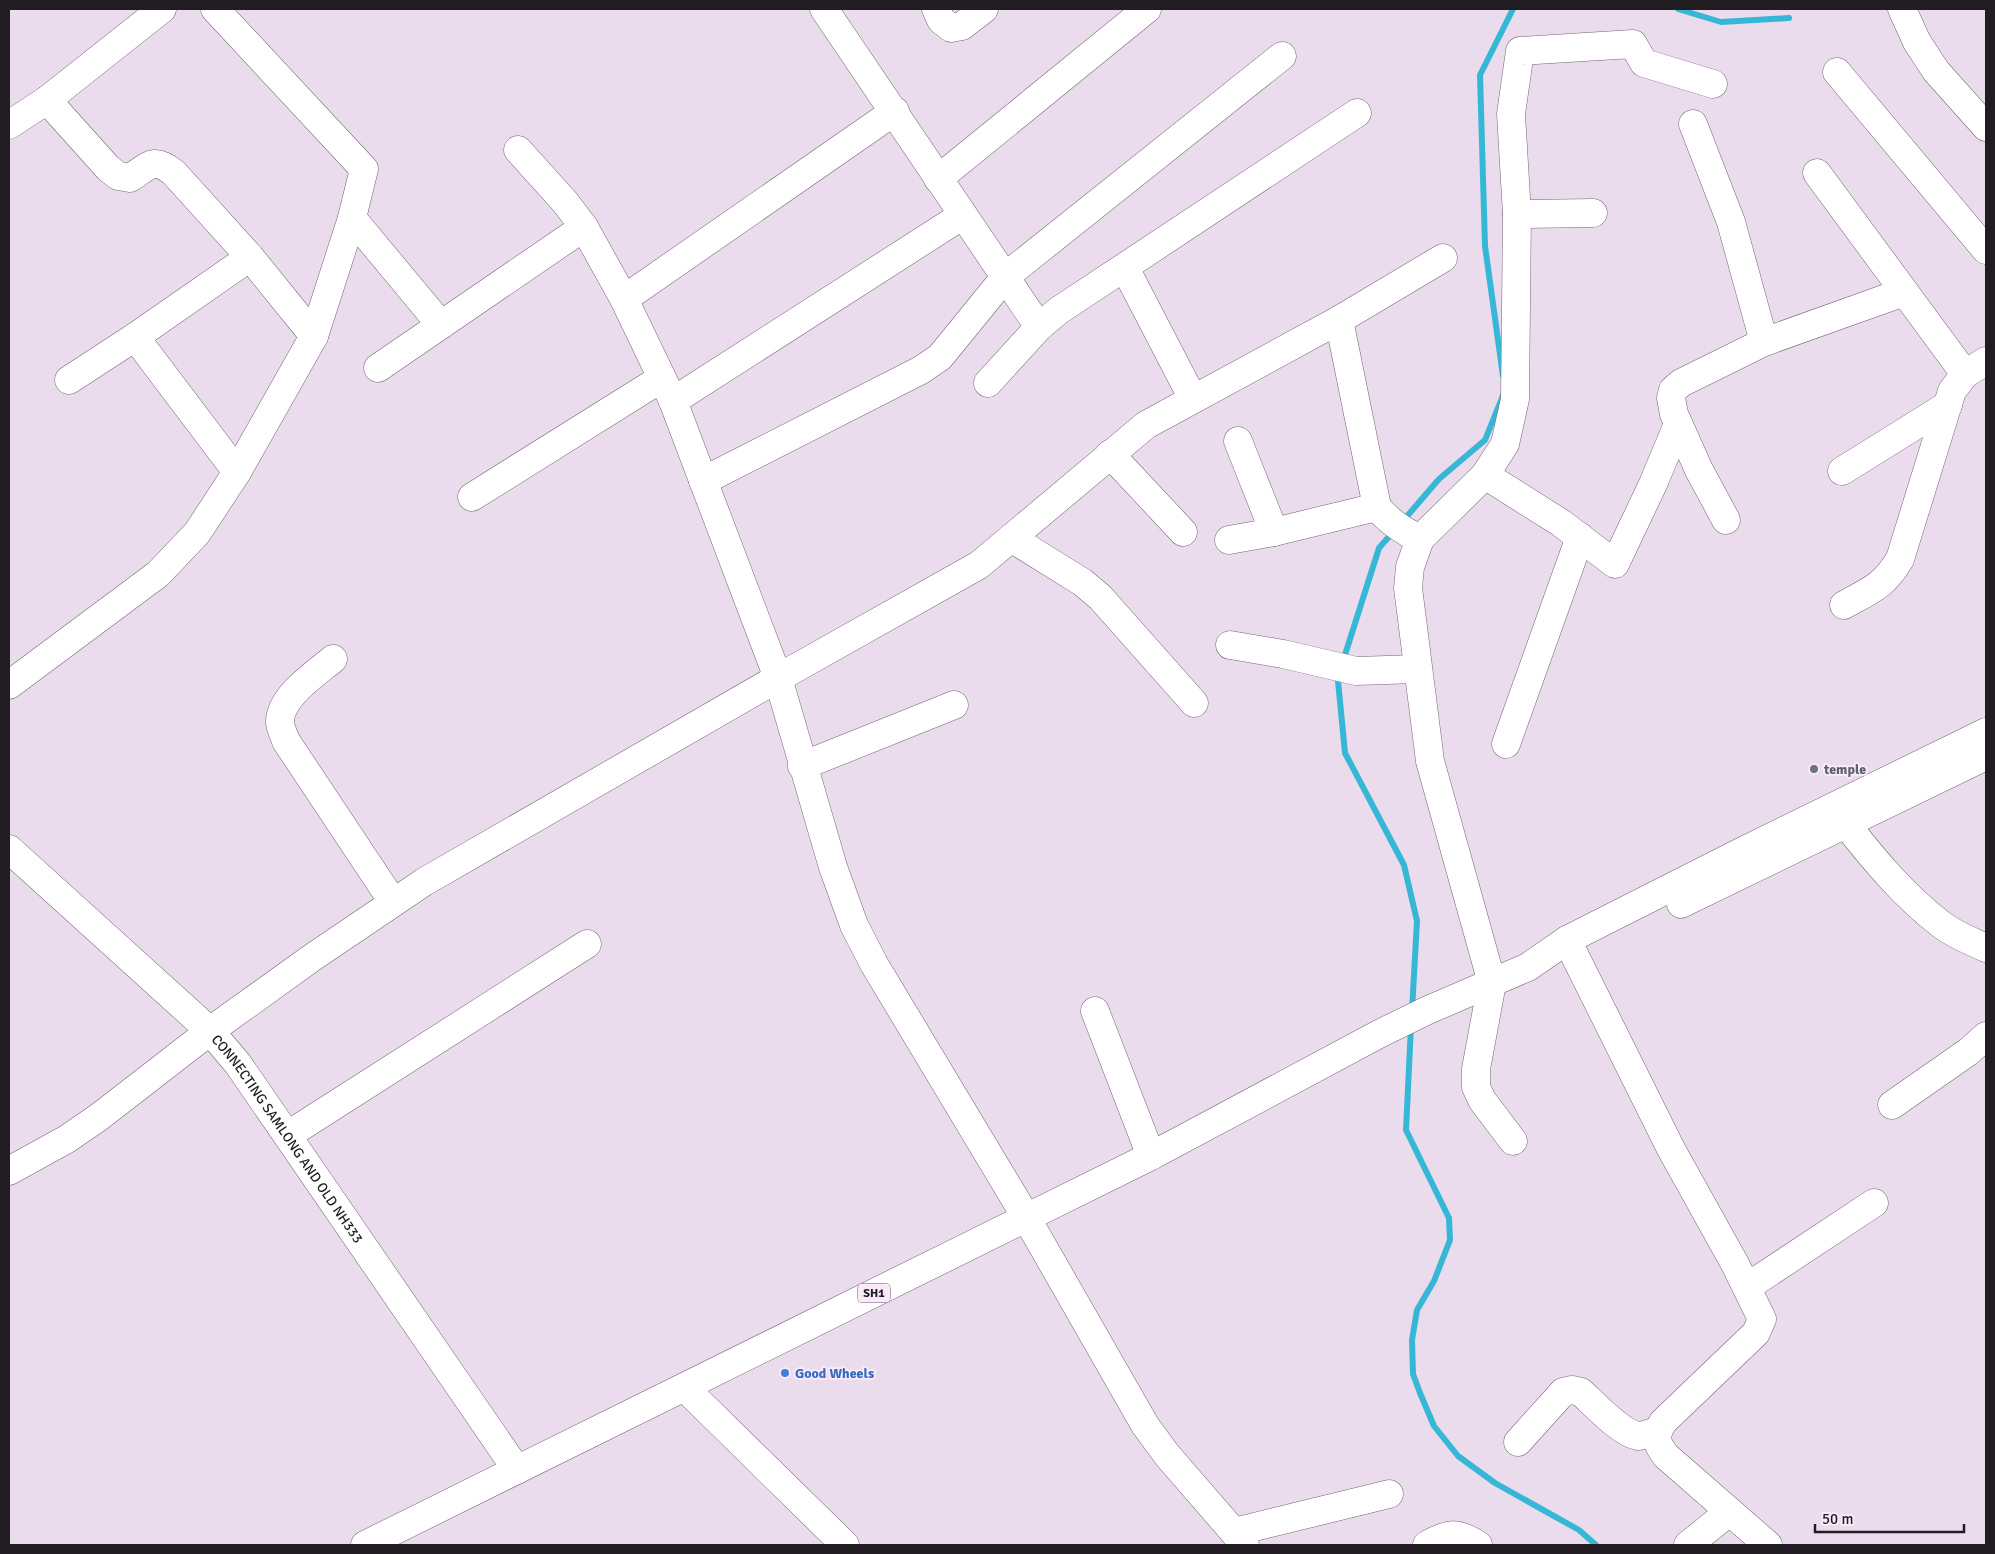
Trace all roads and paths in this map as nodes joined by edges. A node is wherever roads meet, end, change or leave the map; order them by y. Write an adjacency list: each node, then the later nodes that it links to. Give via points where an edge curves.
1 (162, 9): 8 (street)
2 (215, 9): 24 (street, via 364,169)
3 (824, 9): 13 (street)
4 (936, 9): 5 (street, via 951,28 962,26)
5 (984, 9)
6 (1147, 9): 20 (street)
7 (1902, 9): 17 (street, via 1917,42 1936,71)
8 (135, 18): 12 (street)
9 (1282, 56): 30 (street)
10 (1837, 72): 26 (street)
11 (1713, 84): 22 (street, via 1644,63 1633,44 1520,51 1511,114)
12 (47, 100): 16 (street); 27 (street, via 118,176 130,178 153,163 163,164)
13 (894, 111): 20 (street); 32 (street)
14 (1357, 113): 29 (street)
15 (1693, 124): 38 (street, via 1731,222)
16 (9, 125)
17 (1986, 127)
18 (518, 150): 25 (street)
19 (1817, 173): 31 (street)
20 (938, 179): 23 (street)
21 (1594, 213): 22 (street)
22 (1517, 214): 51 (street, via 1515,399 1505,444)
23 (963, 215): 30 (street); 43 (street)
24 (352, 218): 34 (street); 36 (street)
25 (584, 227): 32 (street); 34 (street)
26 (1986, 250)
27 (250, 256): 36 (street); 37 (street)
28 (1443, 258): 33 (street)
29 (1125, 268): 35 (street, via 1058,311); 44 (street)
30 (1006, 276): 35 (street); 52 (street, via 940,357 921,370)
31 (1904, 292): 38 (street); 39 (street)
32 (624, 299): 43 (street)
33 (1338, 320): 44 (street); 55 (street)
34 (441, 325): 40 (street)
35 (1039, 328): 42 (street)
36 (314, 336): 50 (street)
37 (135, 337): 41 (street); 50 (street)
38 (1764, 342): 46 (street, via 1673,390 1671,398)
39 (1976, 367): 45 (street, via 1952,391)
40 (378, 368)
41 (69, 380)
42 (988, 383)
43 (668, 390): 52 (street); 53 (street)
44 (1193, 399): 48 (street, via 1146,425)
45 (1948, 405): 49 (street); 61 (street, via 1900,559 1881,585)
46 (1678, 424): 54 (street); 58 (street, via 1615,564)
47 (1238, 441): 57 (street)
48 (1110, 454): 56 (street); 59 (street)
49 (1842, 471)
50 (237, 472): 66 (street, via 197,533 158,574)
51 (1484, 475): 55 (street); 58 (street)
52 (703, 480): 65 (street)
53 (472, 497)
54 (1726, 520)
55 (1397, 523): 57 (street); 64 (street, via 1410,567 1408,588)
56 (1183, 532)
57 (1274, 532): 60 (street)
58 (1580, 537): 70 (street)
59 (1011, 538): 65 (street, via 979,565); 67 (street, via 1082,582 1100,597)
60 (1229, 540)
61 (1844, 605)
62 (1230, 645): 64 (street, via 1345,668)
63 (333, 659): 75 (street, via 287,700 280,724 286,741)
64 (1417, 669): 79 (street, via 1430,761)
65 (778, 678): 72 (street); 75 (street)
66 (9, 685)
67 (1194, 703)
68 (954, 705): 72 (street)
69 (1986, 732): 78 (street, via 1743,851)
70 (1506, 744)
71 (1986, 756): 73 (street)
72 (802, 766): 89 (street, via 832,867 854,925 874,964)
73 (1846, 824): 77 (street, via 1877,863 1920,906 1959,936); 78 (street)
74 (9, 849): 81 (street, CONNECTING SAMLONG AND OLD NH333)
75 (393, 902): 81 (street)
76 (587, 944): 84 (street)
77 (1986, 948)
78 (1571, 949): 79 (street); 90 (street, via 1671,1150)
79 (1492, 983): 85 (street, via 1476,1069 1476,1086 1482,1100); 86 (street, SH1, via 1379,1034)
80 (1095, 1011): 86 (street)
81 (210, 1031): 84 (street, CONNECTING SAMLONG AND OLD NH333, via 238,1064); 87 (street, via 99,1117)
82 (1986, 1036): 83 (street)
83 (1892, 1105)
84 (288, 1135): 94 (street, CONNECTING SAMLONG AND OLD NH333)
85 (1513, 1141)
86 (1151, 1156): 89 (street, SH1)
87 (9, 1171)
88 (1874, 1203): 90 (street)
89 (1026, 1217): 91 (street, SH1); 97 (street, via 1145,1425)
90 (1747, 1287): 92 (street, via 1762,1320 1756,1333 1670,1414)
91 (685, 1388): 94 (street, SH1); 99 (street)
92 (1658, 1431): 93 (street, via 1640,1436 1632,1434 1581,1392 1572,1390 1563,1392); 96 (street, via 1657,1445 1666,1456)
93 (1518, 1442)
94 (517, 1470): 98 (street, SH1)
95 (1389, 1494): 97 (street)
96 (1729, 1512): 102 (street); 103 (street)
97 (1240, 1538)
98 (365, 1545)
99 (845, 1545)
100 (1427, 1545): 101 (street, via 1450,1534 1466,1537)
101 (1478, 1545)
102 (1688, 1545)
103 (1768, 1545)

